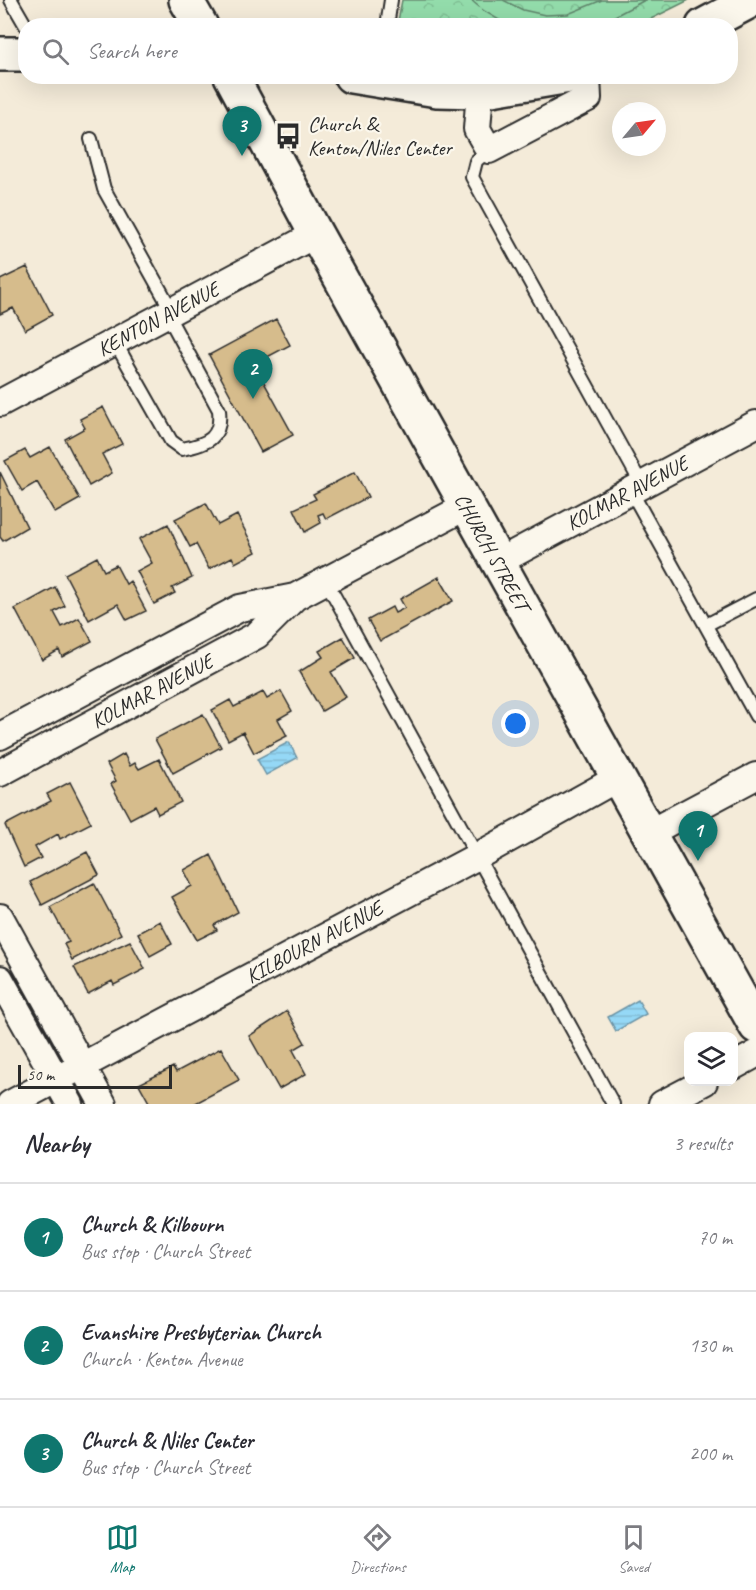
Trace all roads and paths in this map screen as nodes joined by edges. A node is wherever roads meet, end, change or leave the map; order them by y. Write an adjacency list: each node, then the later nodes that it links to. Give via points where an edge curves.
1 (11, 0): 5 (lane)
2 (186, 0): 6 (street)
3 (391, 0): 7 (lane)
4 (752, 0): 8 (street)
5 (21, 18)
6 (196, 18)
7 (388, 18)
8 (718, 18)
9 (0, 54): 10 (street)
10 (18, 54)
11 (235, 84): 18 (street, CHURCH STREET)
12 (403, 84): 15 (street)
13 (522, 84): 15 (street)
14 (587, 84): 17 (street, via 588,98)
15 (480, 91): 17 (street, via 477,129)
16 (91, 139): 19 (lane, via 104,189)
17 (489, 150): 23 (lane, via 476,161 472,177)
18 (316, 234): 19 (street, KENTON AVENUE); 24 (street, CHURCH STREET)
19 (170, 313): 20 (street, KENTON AVENUE); 20 (lane, via 219,410 216,436 196,447 182,449 171,441)
20 (116, 342): 21 (street, KENTON AVENUE)
21 (0, 403)
22 (756, 424): 23 (street, KOLMAR AVENUE)
23 (637, 488): 25 (street, KOLMAR AVENUE); 29 (lane)
24 (467, 506): 25 (street, CHURCH STREET); 26 (street, KOLMAR AVENUE)
25 (498, 562): 34 (street, CHURCH STREET)
26 (326, 581): 27 (street, KOLMAR AVENUE); 36 (lane)
27 (295, 597): 31 (street, KOLMAR AVENUE, via 240,608); 32 (street, KOLMAR AVENUE, via 256,635)
28 (756, 599): 29 (lane)
29 (706, 625): 30 (lane)
30 (756, 716)
31 (0, 736)
32 (0, 773)
33 (756, 776): 35 (street)
34 (618, 778): 35 (street, CHURCH STREET); 36 (street, KILBOURN AVENUE)
35 (649, 833): 39 (street, CHURCH STREET)
36 (476, 857): 42 (street, KILBOURN AVENUE); 48 (lane)
37 (0, 916): 42 (street)
38 (0, 979): 43 (street)
39 (756, 1026)
40 (756, 1054): 41 (street)
41 (738, 1064)
42 (82, 1065): 43 (street, KILBOURN AVENUE); 47 (street)
43 (56, 1079): 45 (street, KILBOURN AVENUE); 46 (street)
44 (696, 1086): 49 (street)
45 (9, 1104)
46 (70, 1104)
47 (102, 1104)
48 (613, 1104)
49 (662, 1104)

